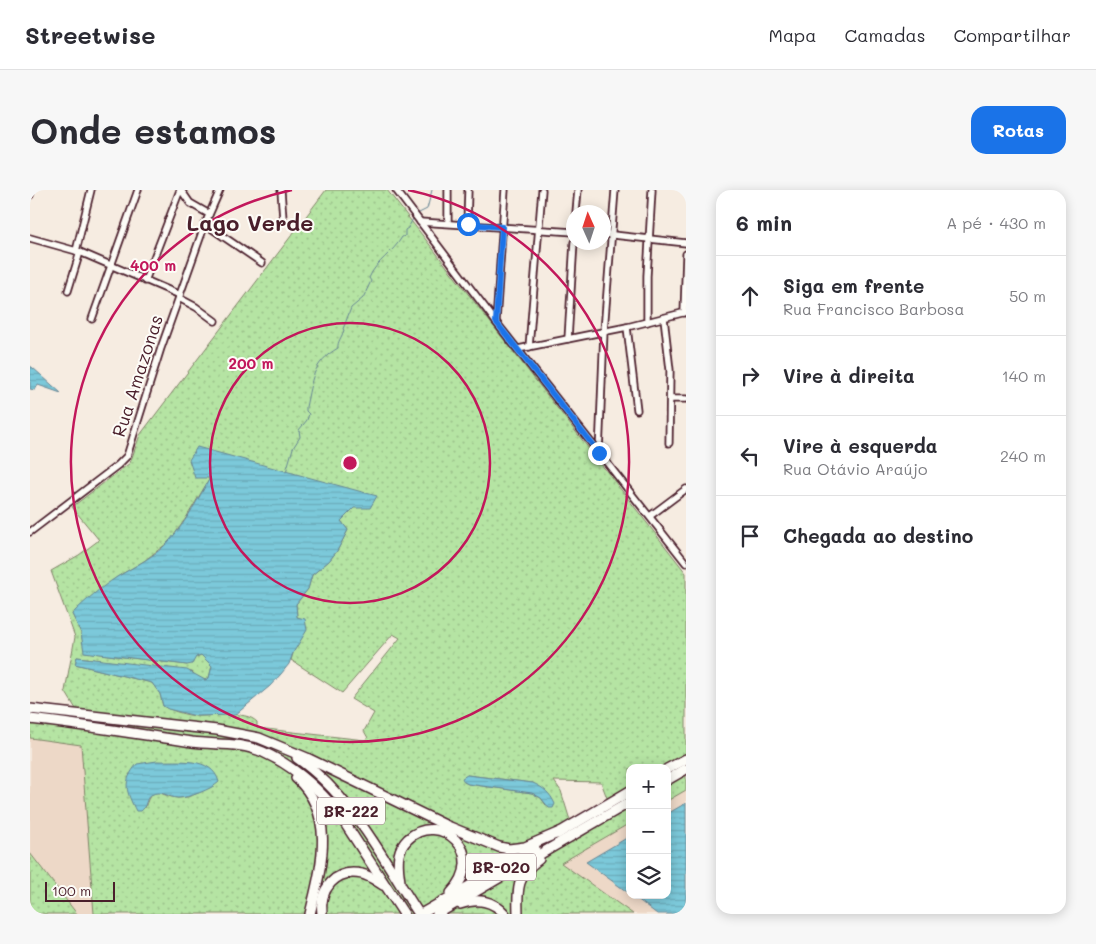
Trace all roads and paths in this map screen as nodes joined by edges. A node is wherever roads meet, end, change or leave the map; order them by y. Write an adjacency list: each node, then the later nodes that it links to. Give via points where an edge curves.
1 (31, 190): 15 (street)
2 (91, 190): 31 (street)
3 (138, 190): 34 (street)
4 (180, 190): 17 (street, via 190,203); 35 (street)
5 (220, 190): 17 (street, Rua Amazonas)
6 (281, 190): 18 (street)
7 (396, 190): 19 (street)
8 (448, 190): 20 (street)
9 (468, 190): 22 (street)
10 (505, 190): 23 (street)
11 (542, 190): 24 (street)
12 (578, 190): 16 (street)
13 (615, 190): 26 (street)
14 (652, 190): 28 (street)
15 (30, 195)
16 (577, 205)
17 (209, 214): 21 (street, Rua Amazonas)
18 (284, 219)
19 (420, 222): 20 (street); 42 (street)
20 (448, 223): 22 (street)
21 (205, 224): 33 (street); 37 (street, Rua Amazonas)
22 (468, 224): 23 (street)
23 (502, 227): 24 (street); 42 (street)
24 (539, 230): 25 (street); 47 (street)
25 (566, 232)
26 (612, 235): 28 (street); 45 (street)
27 (30, 238): 31 (street)
28 (649, 239): 29 (street); 43 (street)
29 (686, 243)
30 (574, 250): 46 (street)
31 (78, 252): 34 (street); 36 (street)
32 (686, 254): 38 (street)
33 (262, 263)
34 (112, 267): 35 (street); 40 (street)
35 (145, 280): 37 (street)
36 (68, 291)
37 (180, 296): 41 (street); 56 (street, Rua Amazonas, via 127,456)
38 (685, 312): 39 (street)
39 (664, 318): 43 (street); 50 (street)
40 (92, 319)
41 (215, 321)
42 (496, 322): 48 (street)
43 (647, 322): 44 (street)
44 (627, 327): 45 (street); 51 (street)
45 (604, 332): 46 (street); 53 (street)
46 (568, 339): 47 (street)
47 (529, 346): 48 (street)
48 (518, 349): 53 (street)
49 (686, 398): 50 (street)
50 (670, 399): 52 (street)
51 (637, 410)
52 (669, 443)
53 (599, 453): 55 (street)
54 (686, 489): 55 (street)
55 (650, 516): 57 (street)
56 (30, 532)
57 (686, 563)
58 (30, 709): 61 (highway, BR-222, via 245,735)
59 (30, 719): 60 (highway, BR-222)
60 (247, 747): 61 (highway); 63 (highway, BR-222)
61 (287, 750): 69 (highway, via 498,847 517,849); 71 (highway, BR-222, via 344,800)
62 (686, 759): 64 (highway)
63 (278, 760): 72 (highway, BR-222, via 324,795); 74 (highway, via 306,789 323,831 322,862)
64 (671, 768)
65 (686, 769): 66 (highway)
66 (671, 778)
67 (626, 793): 69 (highway)
68 (626, 804): 70 (highway)
69 (560, 832): 73 (highway, BR-020)
70 (556, 844): 73 (highway, BR-020); 79 (highway, via 522,877 518,890)
71 (400, 885): 73 (highway, via 399,854 407,840 429,830 444,832 462,848 465,864 462,879); 77 (highway, BR-222)
72 (387, 888): 75 (highway, via 363,874 340,876 326,887 322,895); 76 (highway)
73 (440, 908): 77 (highway, BR-020); 78 (highway, via 474,900 490,902)
74 (310, 914)
75 (322, 914)
76 (404, 914)
77 (420, 914)
78 (505, 914)
79 (518, 914)

